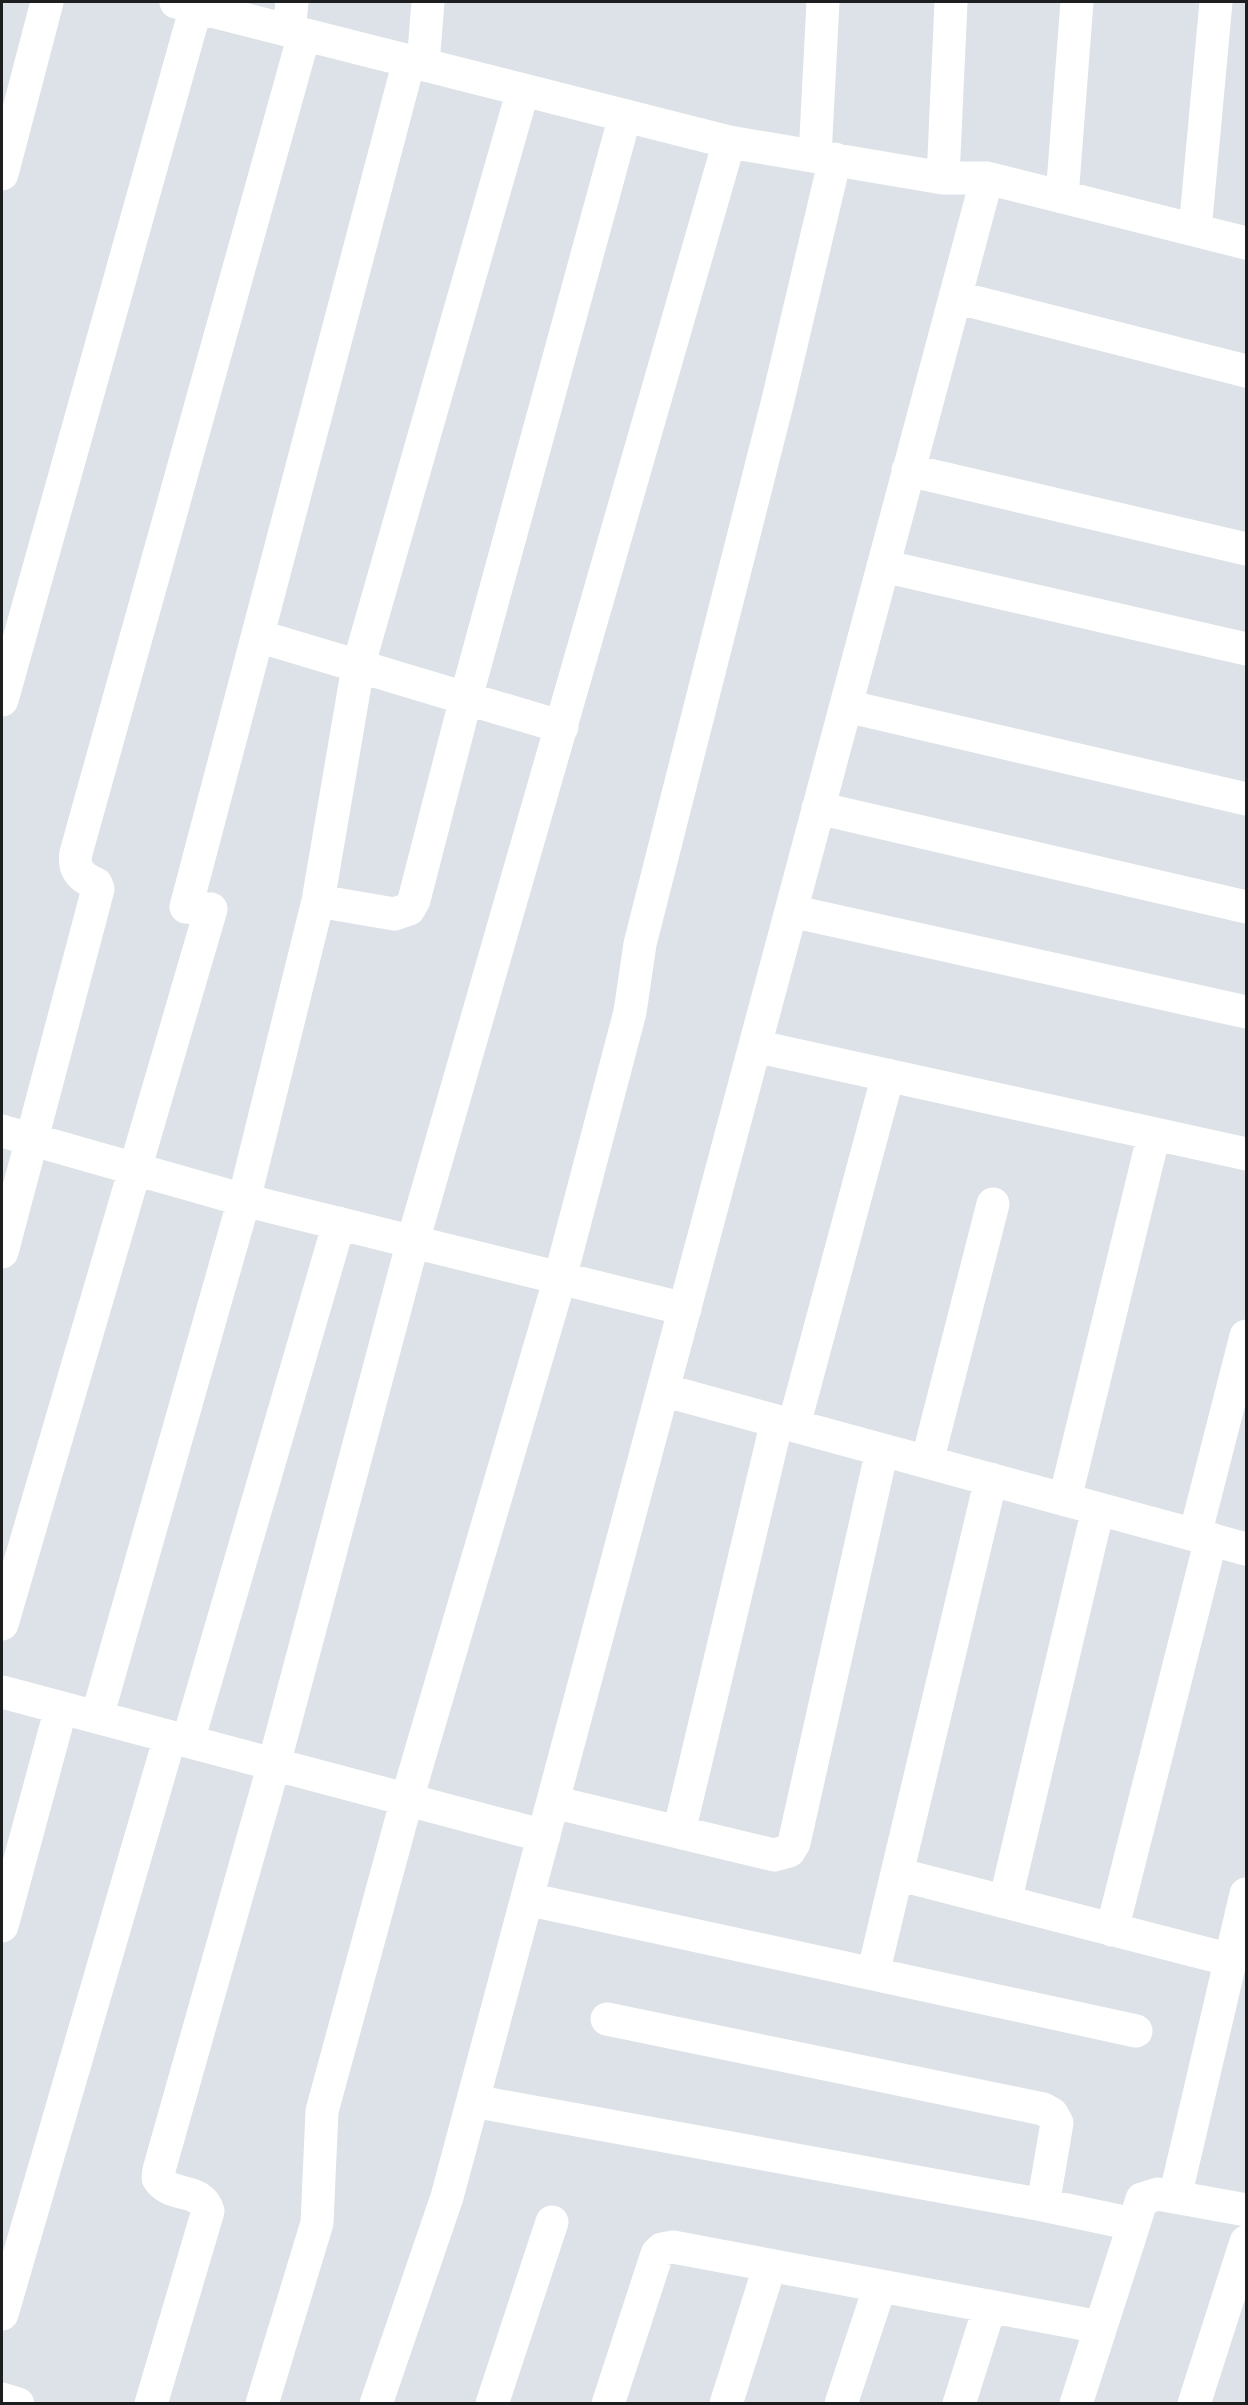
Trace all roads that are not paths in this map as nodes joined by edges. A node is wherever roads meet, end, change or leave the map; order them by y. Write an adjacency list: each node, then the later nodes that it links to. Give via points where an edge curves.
1 (47, 2): 14 (street)
2 (428, 2): 9 (street)
3 (823, 2): 13 (street)
4 (951, 2): 15 (street)
5 (1077, 2): 17 (street)
6 (1216, 2): 18 (street)
7 (186, 4): 8 (street); 29 (street)
8 (295, 22): 9 (street); 42 (street, via 76,853 82,878 98,889)
9 (416, 63): 10 (street); 25 (street)
10 (523, 90): 11 (street); 27 (street)
11 (625, 116): 12 (street); 28 (street)
12 (729, 142): 13 (street); 31 (street)
13 (825, 158): 15 (street); 50 (street, via 778,400 640,944 630,1012)
14 (2, 174)
15 (943, 178): 16 (street)
16 (987, 178): 17 (street); 20 (street)
17 (1062, 197): 18 (street)
18 (1195, 230): 19 (street)
19 (1246, 243)
20 (955, 297): 21 (street); 22 (street)
21 (1246, 371)
22 (908, 470): 23 (street); 24 (street)
23 (1246, 549)
24 (883, 566): 26 (street); 30 (street)
25 (258, 636): 27 (street); 44 (street, via 186,907 211,909)
26 (1246, 649)
27 (358, 667): 28 (street); 34 (street)
28 (466, 698): 31 (street); 34 (street, via 409,909 394,914)
29 (2, 700)
30 (846, 706): 32 (street); 33 (street)
31 (562, 727): 48 (street)
32 (1246, 799)
33 (818, 808): 35 (street); 36 (street)
34 (318, 901): 45 (street)
35 (1246, 907)
36 (791, 911): 37 (street); 38 (street)
37 (1246, 1012)
38 (755, 1046): 39 (street); 51 (street)
39 (888, 1075): 41 (street); 54 (street)
40 (2, 1131): 42 (street)
41 (1154, 1134): 43 (street); 58 (street)
42 (33, 1140): 44 (street); 49 (street)
43 (1246, 1154)
44 (136, 1169): 45 (street); 62 (street)
45 (244, 1200): 47 (street); 65 (street)
46 (993, 1204): 56 (street)
47 (339, 1223): 48 (street); 66 (street)
48 (413, 1241): 50 (street); 67 (street)
49 (2, 1252)
50 (560, 1278): 51 (street); 68 (street)
51 (685, 1309): 53 (street)
52 (1246, 1336): 60 (street)
53 (663, 1390): 54 (street); 69 (street)
54 (786, 1423): 55 (street); 70 (street)
55 (882, 1450): 56 (street); 70 (street, via 794,1843 789,1851 774,1855)
56 (927, 1462): 57 (street)
57 (991, 1479): 58 (street); 72 (street)
58 (1065, 1499): 59 (street)
59 (1098, 1509): 60 (street); 75 (street)
60 (1203, 1537): 61 (street); 77 (street)
61 (1246, 1549)
62 (2, 1624)
63 (2, 1692): 64 (street)
64 (61, 1708): 65 (street); 76 (street)
65 (97, 1717): 66 (street)
66 (179, 1739): 67 (street); 92 (street)
67 (274, 1764): 68 (street); 96 (street, via 159,2170 161,2183 168,2189 198,2196 208,2211)
68 (407, 1799): 71 (street); 97 (street, via 322,2111 317,2223)
69 (553, 1802): 70 (street); 71 (street)
70 (679, 1832)
71 (544, 1836): 74 (street)
72 (897, 1874): 75 (street); 79 (street)
73 (1246, 1894): 78 (street)
74 (527, 1899): 79 (street); 82 (street)
75 (1005, 1902): 77 (street)
76 (2, 1926)
77 (1112, 1930): 78 (street)
78 (1231, 1960): 83 (street)
79 (873, 1974): 81 (street)
80 (607, 2019): 84 (street, via 1043,2109 1057,2123)
81 (1136, 2031)
82 (473, 2101): 84 (street); 98 (street, via 447,2197)
83 (1175, 2197): 85 (street); 87 (street, via 1158,2194 1142,2199)
84 (1043, 2205): 87 (street)
85 (1246, 2210)
86 (552, 2222): 99 (street)
87 (1133, 2224): 93 (street)
88 (1246, 2242): 105 (street)
89 (770, 2265): 90 (street); 100 (street, via 673,2247 662,2249 653,2264); 101 (street)
90 (880, 2286): 91 (street); 102 (street)
91 (990, 2306): 93 (street); 103 (street)
92 (2, 2314)
93 (1100, 2327): 104 (street)
94 (2, 2399): 95 (street)
95 (18, 2403)
96 (151, 2403)
97 (262, 2403)
98 (376, 2403)
99 (492, 2403)
100 (608, 2403)
101 (726, 2403)
102 (841, 2403)
103 (959, 2403)
104 (1076, 2403)
105 (1194, 2403)

